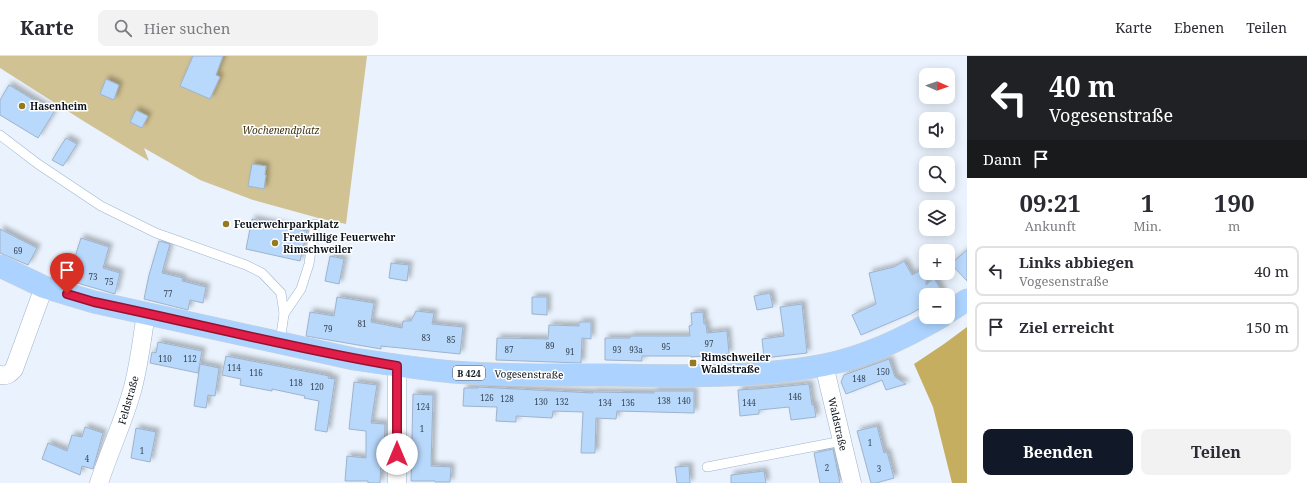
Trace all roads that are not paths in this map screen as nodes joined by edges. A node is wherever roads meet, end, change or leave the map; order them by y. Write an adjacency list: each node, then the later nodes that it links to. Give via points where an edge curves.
1 (0, 135): 8 (lane, via 101,206 156,233 262,273 281,293)
2 (315, 224): 8 (lane, via 309,264 301,289)
3 (0, 266): 4 (main road, Vogesenstraße / B 424)
4 (44, 287): 7 (main road, Vogesenstraße / B 424, via 94,302); 13 (street, via 14,369 5,376)
5 (967, 300): 6 (main road)
6 (955, 308)
7 (146, 313): 10 (main road, Vogesenstraße / B 424); 16 (street, Feldstraße, via 133,390)
8 (284, 314): 10 (lane)
9 (928, 324): 11 (main road, Vogesenstraße / B 424, via 894,342 859,356)
10 (280, 342): 12 (main road, Vogesenstraße / B 424)
11 (824, 365): 12 (main road, Vogesenstraße / B 424, via 765,372 685,376 491,374); 14 (street, Waldstraße)
12 (397, 366): 17 (street)
13 (0, 374)
14 (842, 441): 15 (lane); 18 (street, Waldstraße)
15 (706, 467)
16 (99, 483)
17 (397, 483)
18 (852, 483)

